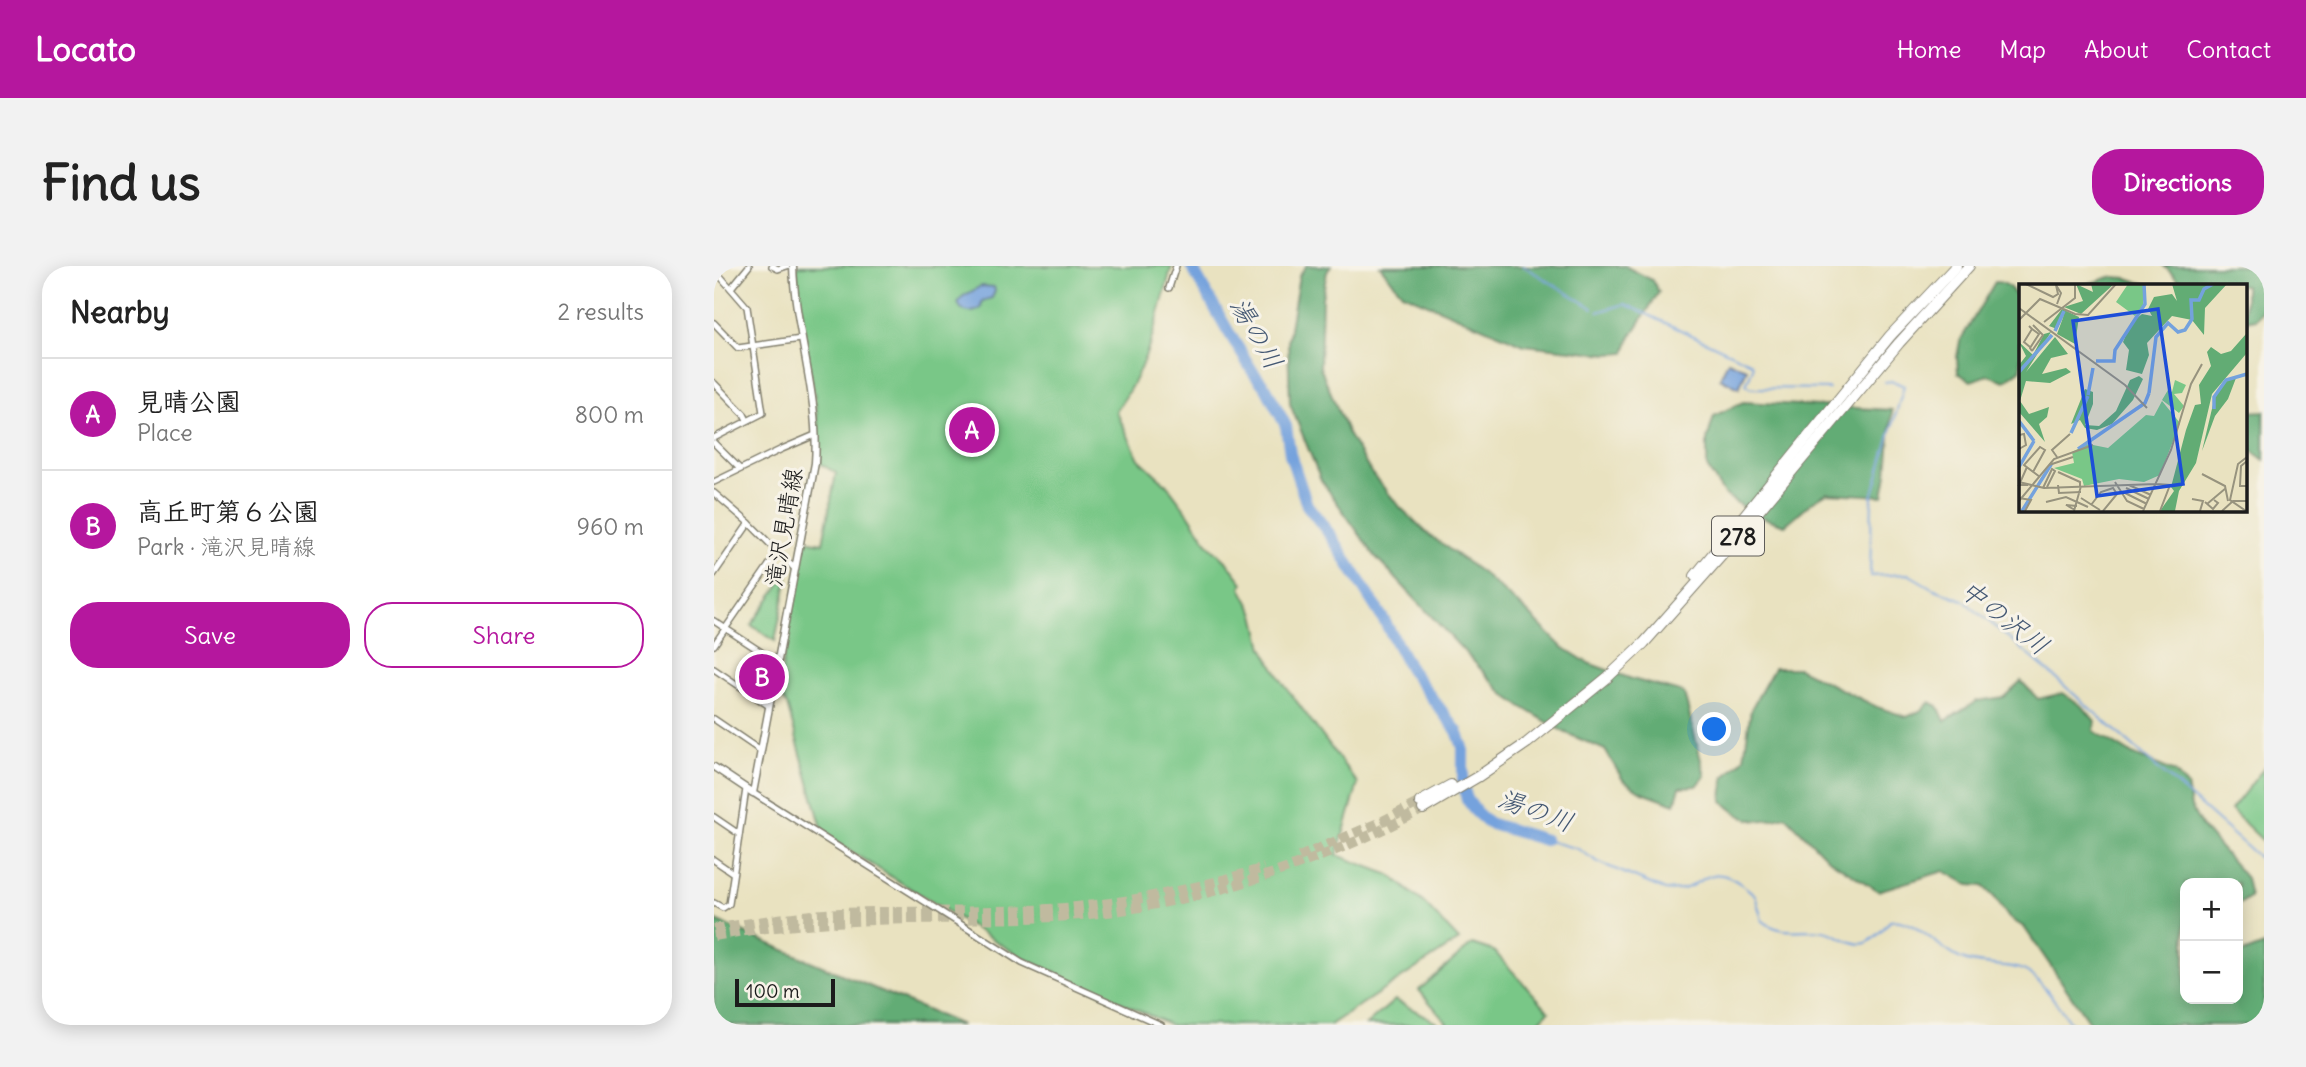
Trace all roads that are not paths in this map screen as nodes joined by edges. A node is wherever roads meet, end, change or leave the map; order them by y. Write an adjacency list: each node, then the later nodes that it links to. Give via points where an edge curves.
1 (749, 266): 9 (street)
2 (772, 266): 3 (street)
3 (787, 266)
4 (793, 266): 12 (street, 滝沢見晴線)
5 (1176, 266): 10 (street)
6 (1956, 266): 35 (highway, 278, via 1890,336 1640,639 1569,704)
7 (1969, 266): 35 (highway, 278, via 1644,643 1572,709)
8 (714, 270): 9 (street)
9 (731, 288): 13 (street, via 747,307)
10 (1169, 288)
11 (714, 323): 13 (street, via 738,348)
12 (801, 339): 13 (street); 16 (street, 滝沢見晴線)
13 (752, 346): 15 (street, via 763,413)
14 (714, 383): 15 (street)
15 (747, 420): 17 (street)
16 (816, 435): 18 (street); 24 (street, 滝沢見晴線)
17 (714, 440): 18 (street)
18 (740, 469): 19 (street)
19 (714, 482)
20 (717, 495): 21 (street); 22 (street)
21 (714, 505)
22 (750, 523): 23 (street); 25 (street)
23 (778, 552): 24 (street); 27 (street)
24 (795, 569): 29 (street, 滝沢見晴線)
25 (714, 574)
26 (714, 621): 27 (street)
27 (725, 628): 28 (street); 29 (street)
28 (714, 645)
29 (778, 663): 31 (street, 滝沢見晴線)
30 (714, 669): 31 (street)
31 (769, 706): 33 (street, 滝沢見晴線)
32 (714, 719): 33 (street)
33 (761, 751): 36 (street, 滝沢見晴線)
34 (714, 767): 36 (street)
35 (1478, 773): 37 (highway, 278)
36 (750, 791): 39 (street); 43 (street, via 1022,963)
37 (1422, 805)
38 (714, 817): 39 (street)
39 (739, 834): 41 (street)
40 (714, 860): 41 (street)
41 (733, 873): 42 (street, via 728,906)
42 (714, 903)
43 (1161, 1025)

